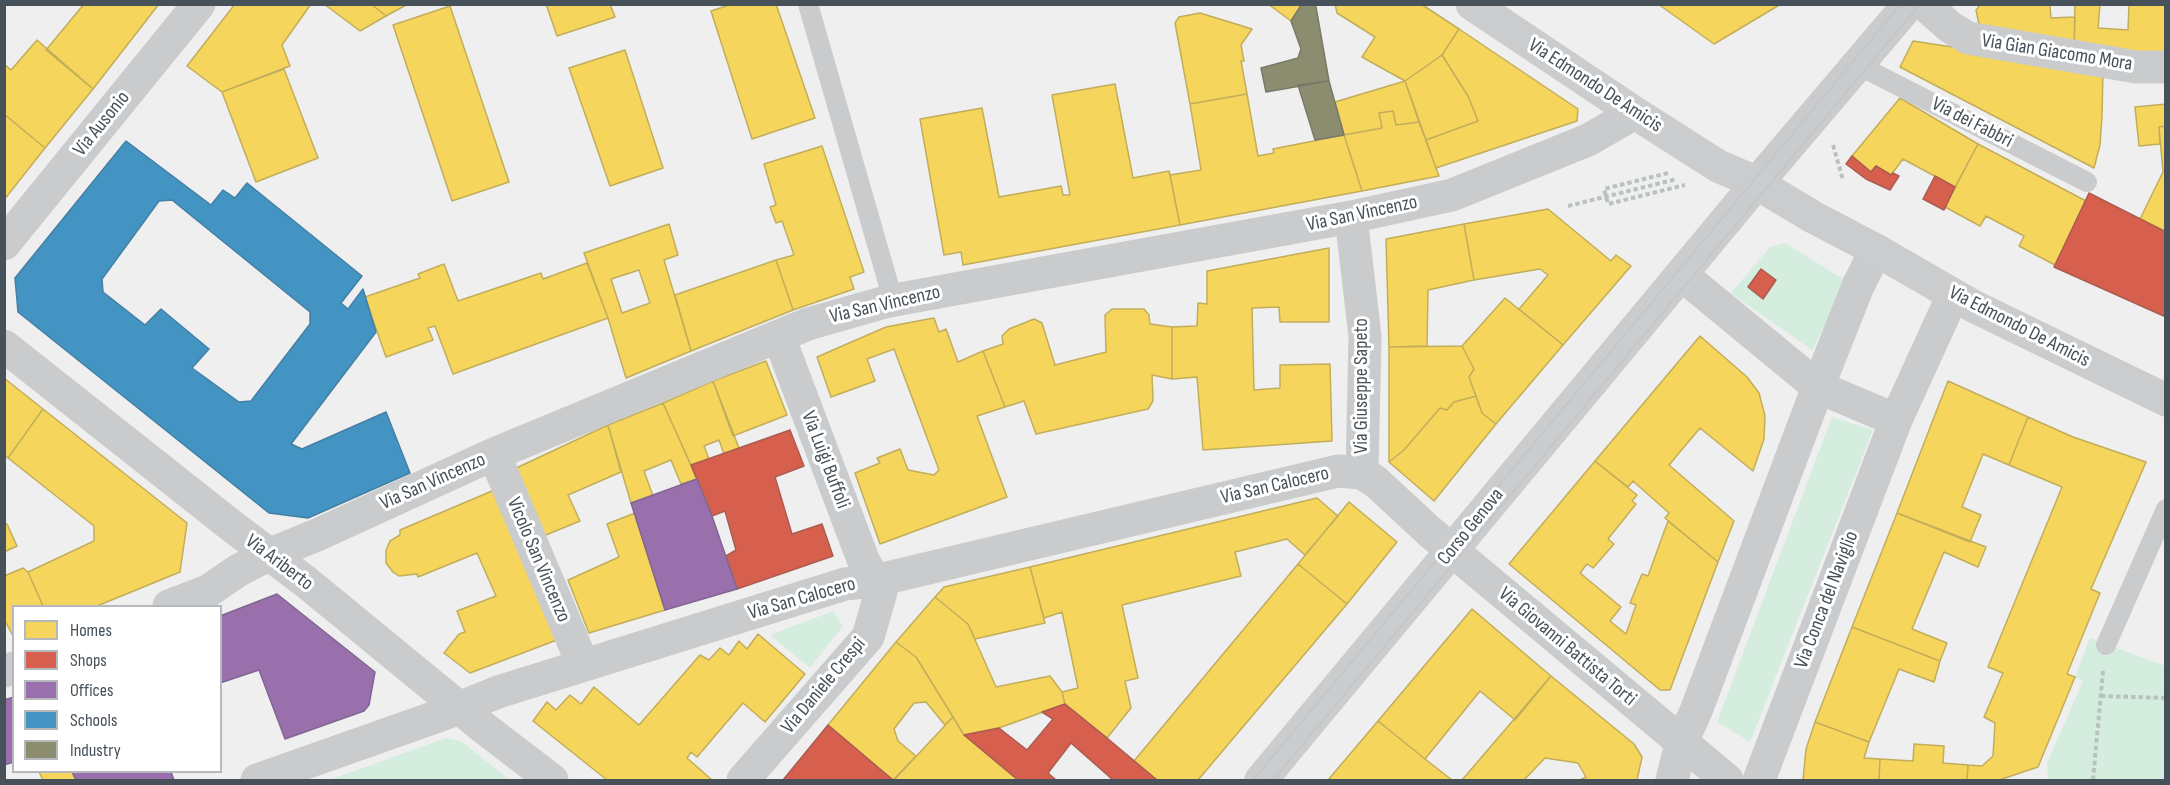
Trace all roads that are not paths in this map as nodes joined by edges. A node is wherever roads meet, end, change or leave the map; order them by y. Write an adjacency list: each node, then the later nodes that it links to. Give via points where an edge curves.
1 (199, 4): 12 (street, Via Ausonio)
2 (808, 4): 16 (lane)
3 (1472, 4): 8 (street, Via Edmondo De Amicis)
4 (1909, 4): 6 (street)
5 (1924, 4): 7 (street, Via Gian Giacomo Mora, via 1968,38 2136,67)
6 (1858, 64): 9 (street); 10 (lane, Via dei Fabbri)
7 (2166, 67)
8 (1635, 113): 9 (street, Via Edmondo De Amicis, via 1719,166); 11 (street, Via San Vincenzo, via 1588,140 1452,195)
9 (1757, 183): 13 (street, Via Edmondo De Amicis); 14 (street, Corso Genova)
10 (2087, 183)
11 (1351, 218): 16 (street, Via San Vincenzo); 23 (street, Via Giuseppe Sapeto, via 1365,336)
12 (4, 244)
13 (1876, 250): 15 (street, Via Edmondo De Amicis); 19 (street)
14 (1682, 275): 19 (street); 25 (street, Corso Genova)
15 (1953, 295): 20 (street, Via Edmondo De Amicis); 21 (street, Via Conca del Naviglio)
16 (892, 300): 17 (street, Via San Vincenzo, via 808,324)
17 (780, 338): 22 (street, Via San Vincenzo); 27 (street, Via Luigi Buffoli)
18 (4, 346): 26 (street, Via Ariberto)
19 (1818, 387): 21 (street); 32 (street)
20 (2166, 400)
21 (1896, 420): 39 (street, Via Conca del Naviglio)
22 (494, 454): 26 (street, Via San Vincenzo); 30 (street, Vicolo San Vincenzo)
23 (1362, 473): 25 (street, Via Giuseppe Sapeto); 27 (street, Via San Calocero, via 1338,471)
24 (2166, 509): 29 (lane)
25 (1452, 550): 32 (street, Via Giovanni Battista Torti); 36 (street, Corso Genova)
26 (268, 555): 28 (street, Via San Vincenzo, via 208,591); 31 (street, Via Ariberto)
27 (874, 581): 30 (street, Via San Calocero, via 845,584); 35 (street, Via Daniele Crespi, via 880,592 868,638)
28 (172, 605)
29 (2106, 645)
30 (583, 665): 31 (street, Via San Calocero)
31 (459, 708): 33 (street, Via San Calocero); 34 (street, Via Ariberto)
32 (1681, 744): 37 (street); 38 (street)
33 (257, 780)
34 (552, 780)
35 (743, 780)
36 (1261, 780)
37 (1672, 780)
38 (1727, 780)
39 (1759, 780)

